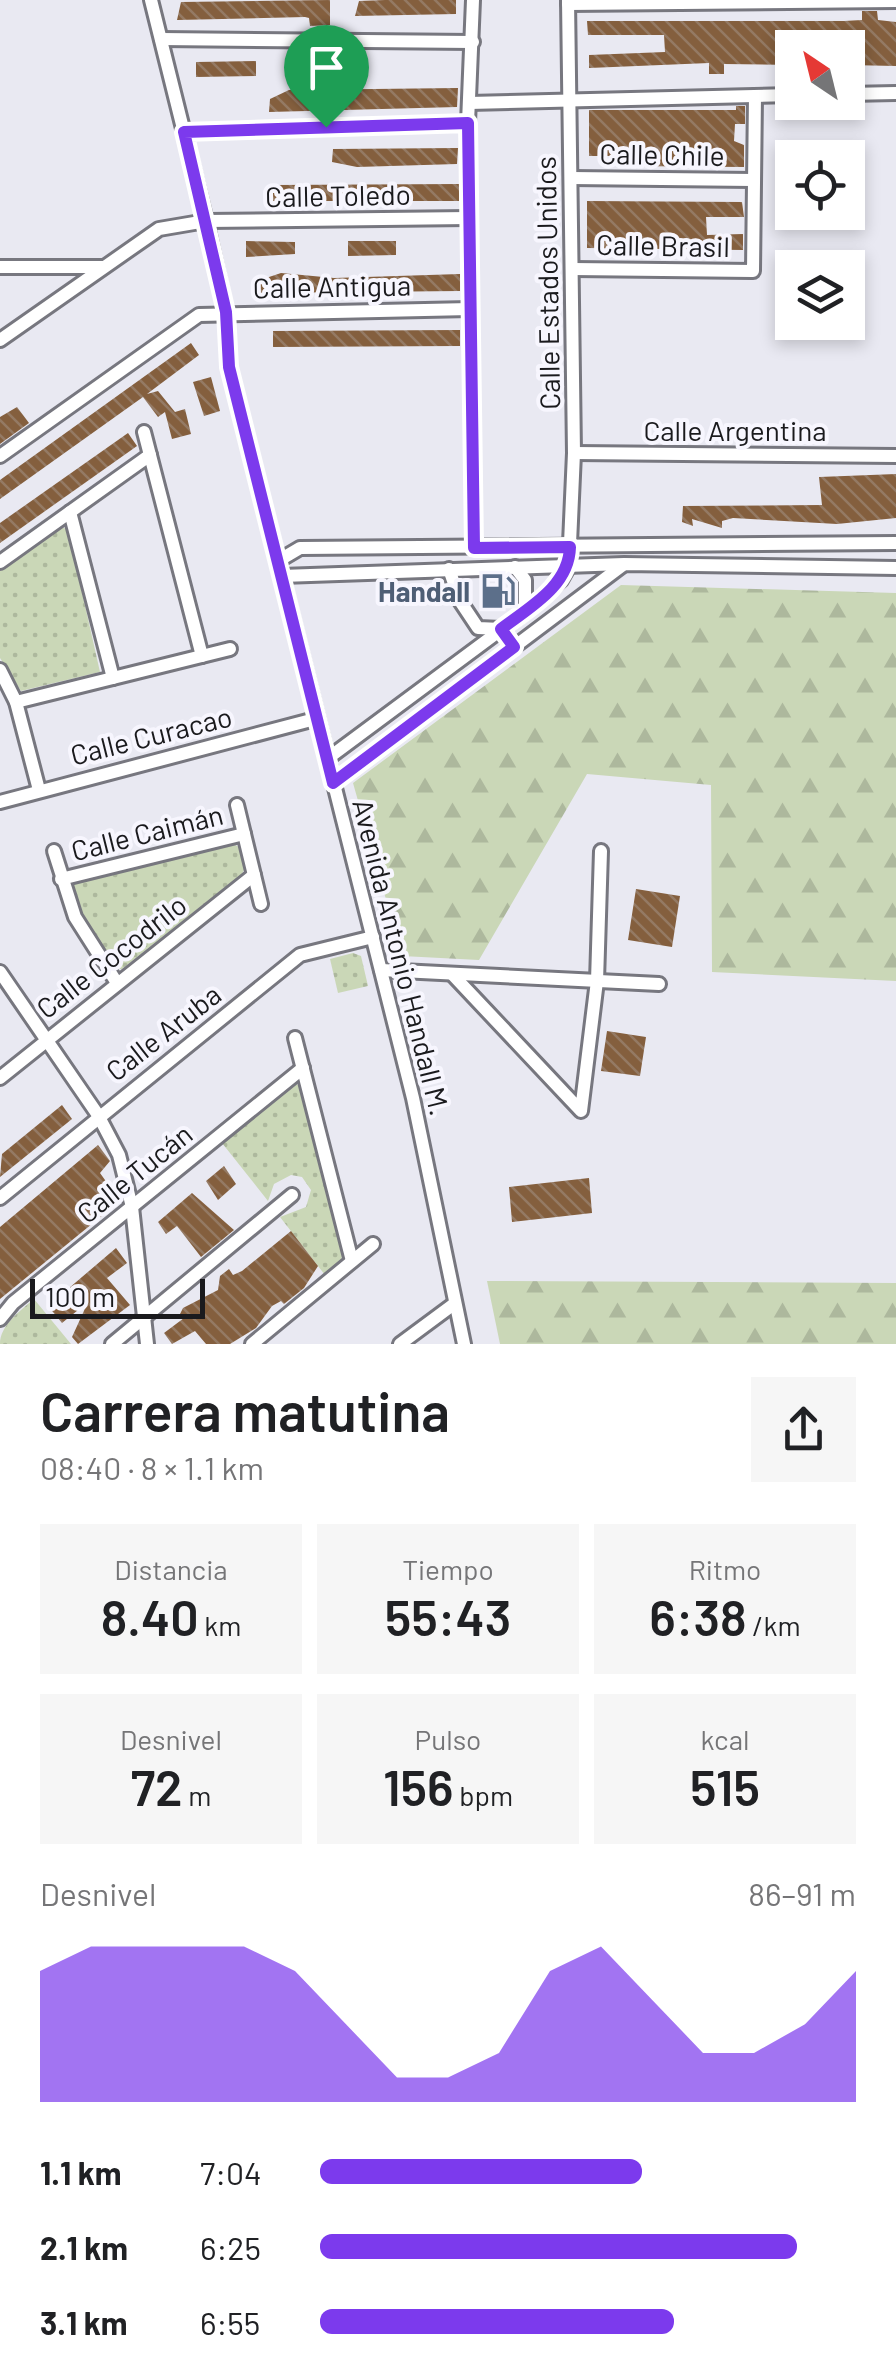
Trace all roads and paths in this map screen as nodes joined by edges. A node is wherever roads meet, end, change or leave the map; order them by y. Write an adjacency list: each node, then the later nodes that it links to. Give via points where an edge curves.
1 (151, 0): 5 (street, Avenida Antonio Handall M.)
2 (473, 0): 6 (street)
3 (896, 1): 4 (street)
4 (568, 2): 11 (street, Calle Estados Unidos)
5 (160, 39): 6 (street); 14 (street, Avenida Antonio Handall M.)
6 (473, 42): 12 (street)
7 (896, 93): 8 (street)
8 (865, 94)
9 (775, 95): 10 (street)
10 (755, 96): 11 (street); 16 (street)
11 (570, 98): 12 (street); 15 (street, Calle Estados Unidos)
12 (470, 103): 13 (street)
13 (468, 123): 14 (street); 17 (street)
14 (184, 132): 18 (street, Avenida Antonio Handall M.)
15 (571, 178): 16 (street, Calle Chile); 21 (street, Calle Estados Unidos)
16 (753, 180): 21 (street, Calle Brasil, via 753,271)
17 (470, 218): 18 (street, Calle Toledo); 22 (street)
18 (206, 221): 20 (street, Calle Toledo, via 159,229); 23 (street, Avenida Antonio Handall M.)
19 (0, 266): 20 (street)
20 (104, 267): 24 (street, Calle Toledo)
21 (573, 270): 26 (street, Calle Estados Unidos)
22 (470, 309): 23 (street, Calle Antigua); 33 (street)
23 (226, 312): 28 (street, Calle Antigua, via 199,315); 34 (street, Avenida Antonio Handall M., via 229,367)
24 (0, 340)
25 (144, 432): 27 (street)
26 (574, 453): 29 (street, Calle Argentina); 32 (street, Calle Estados Unidos)
27 (150, 455): 30 (street); 46 (street)
28 (0, 456)
29 (896, 456)
30 (70, 512): 35 (street); 48 (street)
31 (896, 543): 32 (street)
32 (570, 547): 33 (street); 37 (street, Calle Estados Unidos)
33 (474, 548): 34 (street, via 300,548)
34 (278, 560): 41 (street, Avenida Antonio Handall M.)
35 (0, 562)
36 (624, 564): 37 (street); 40 (street); 44 (street)
37 (569, 566): 39 (street); 42 (street)
38 (449, 568): 39 (street); 41 (street); 43 (street, via 478,628)
39 (515, 568): 42 (street, via 525,580)
40 (896, 568)
41 (282, 576): 50 (street, Avenida Antonio Handall M.)
42 (524, 612): 43 (street)
43 (501, 629): 44 (street); 51 (street)
44 (514, 647): 52 (street)
45 (230, 649): 46 (street)
46 (202, 656): 48 (street)
47 (0, 670): 49 (street)
48 (113, 678): 49 (street)
49 (16, 702): 53 (street)
50 (315, 719): 51 (street, Avenida Antonio Handall M.); 53 (street, Calle Curacao)
51 (327, 758): 52 (street, Avenida Antonio Handall M.)
52 (333, 783): 62 (street, Avenida Antonio Handall M.)
53 (39, 790): 54 (street, Calle Curacao)
54 (0, 802)
55 (237, 805): 56 (street)
56 (244, 834): 59 (street); 60 (street, Calle Caimán)
57 (54, 851): 60 (street, Calle Caimán)
58 (601, 851): 66 (street)
59 (254, 876): 61 (street); 67 (street, Calle Cocodrilo)
60 (61, 879): 67 (street, Calle Caimán, via 86,937)
61 (261, 904)
62 (373, 937): 63 (street, Avenida Antonio Handall M.); 73 (street, Calle Aruba, via 300,955)
63 (381, 970): 65 (street); 79 (street, Avenida Antonio Handall M.)
64 (0, 972): 70 (street)
65 (452, 974): 66 (street); 66 (street, via 581,1111)
66 (597, 981): 68 (street)
67 (117, 983): 70 (street, Calle Cocodrilo)
68 (660, 984)
69 (295, 1038): 71 (street)
70 (44, 1041): 72 (street, Calle Cocodrilo); 73 (street)
71 (303, 1068): 76 (street, Calle Tucán); 78 (street)
72 (0, 1078)
73 (98, 1115): 75 (street, Calle Aruba); 76 (street, via 120,1155)
74 (292, 1195): 81 (street)
75 (0, 1198)
76 (132, 1206): 80 (street, Calle Tucán); 81 (street)
77 (374, 1244): 78 (street)
78 (352, 1261): 84 (street)
79 (454, 1304): 85 (street); 86 (street, Avenida Antonio Handall M.)
80 (0, 1319)
81 (142, 1319): 82 (street); 83 (street)
82 (112, 1344)
83 (147, 1344)
84 (252, 1344)
85 (400, 1344)
86 (464, 1344)

